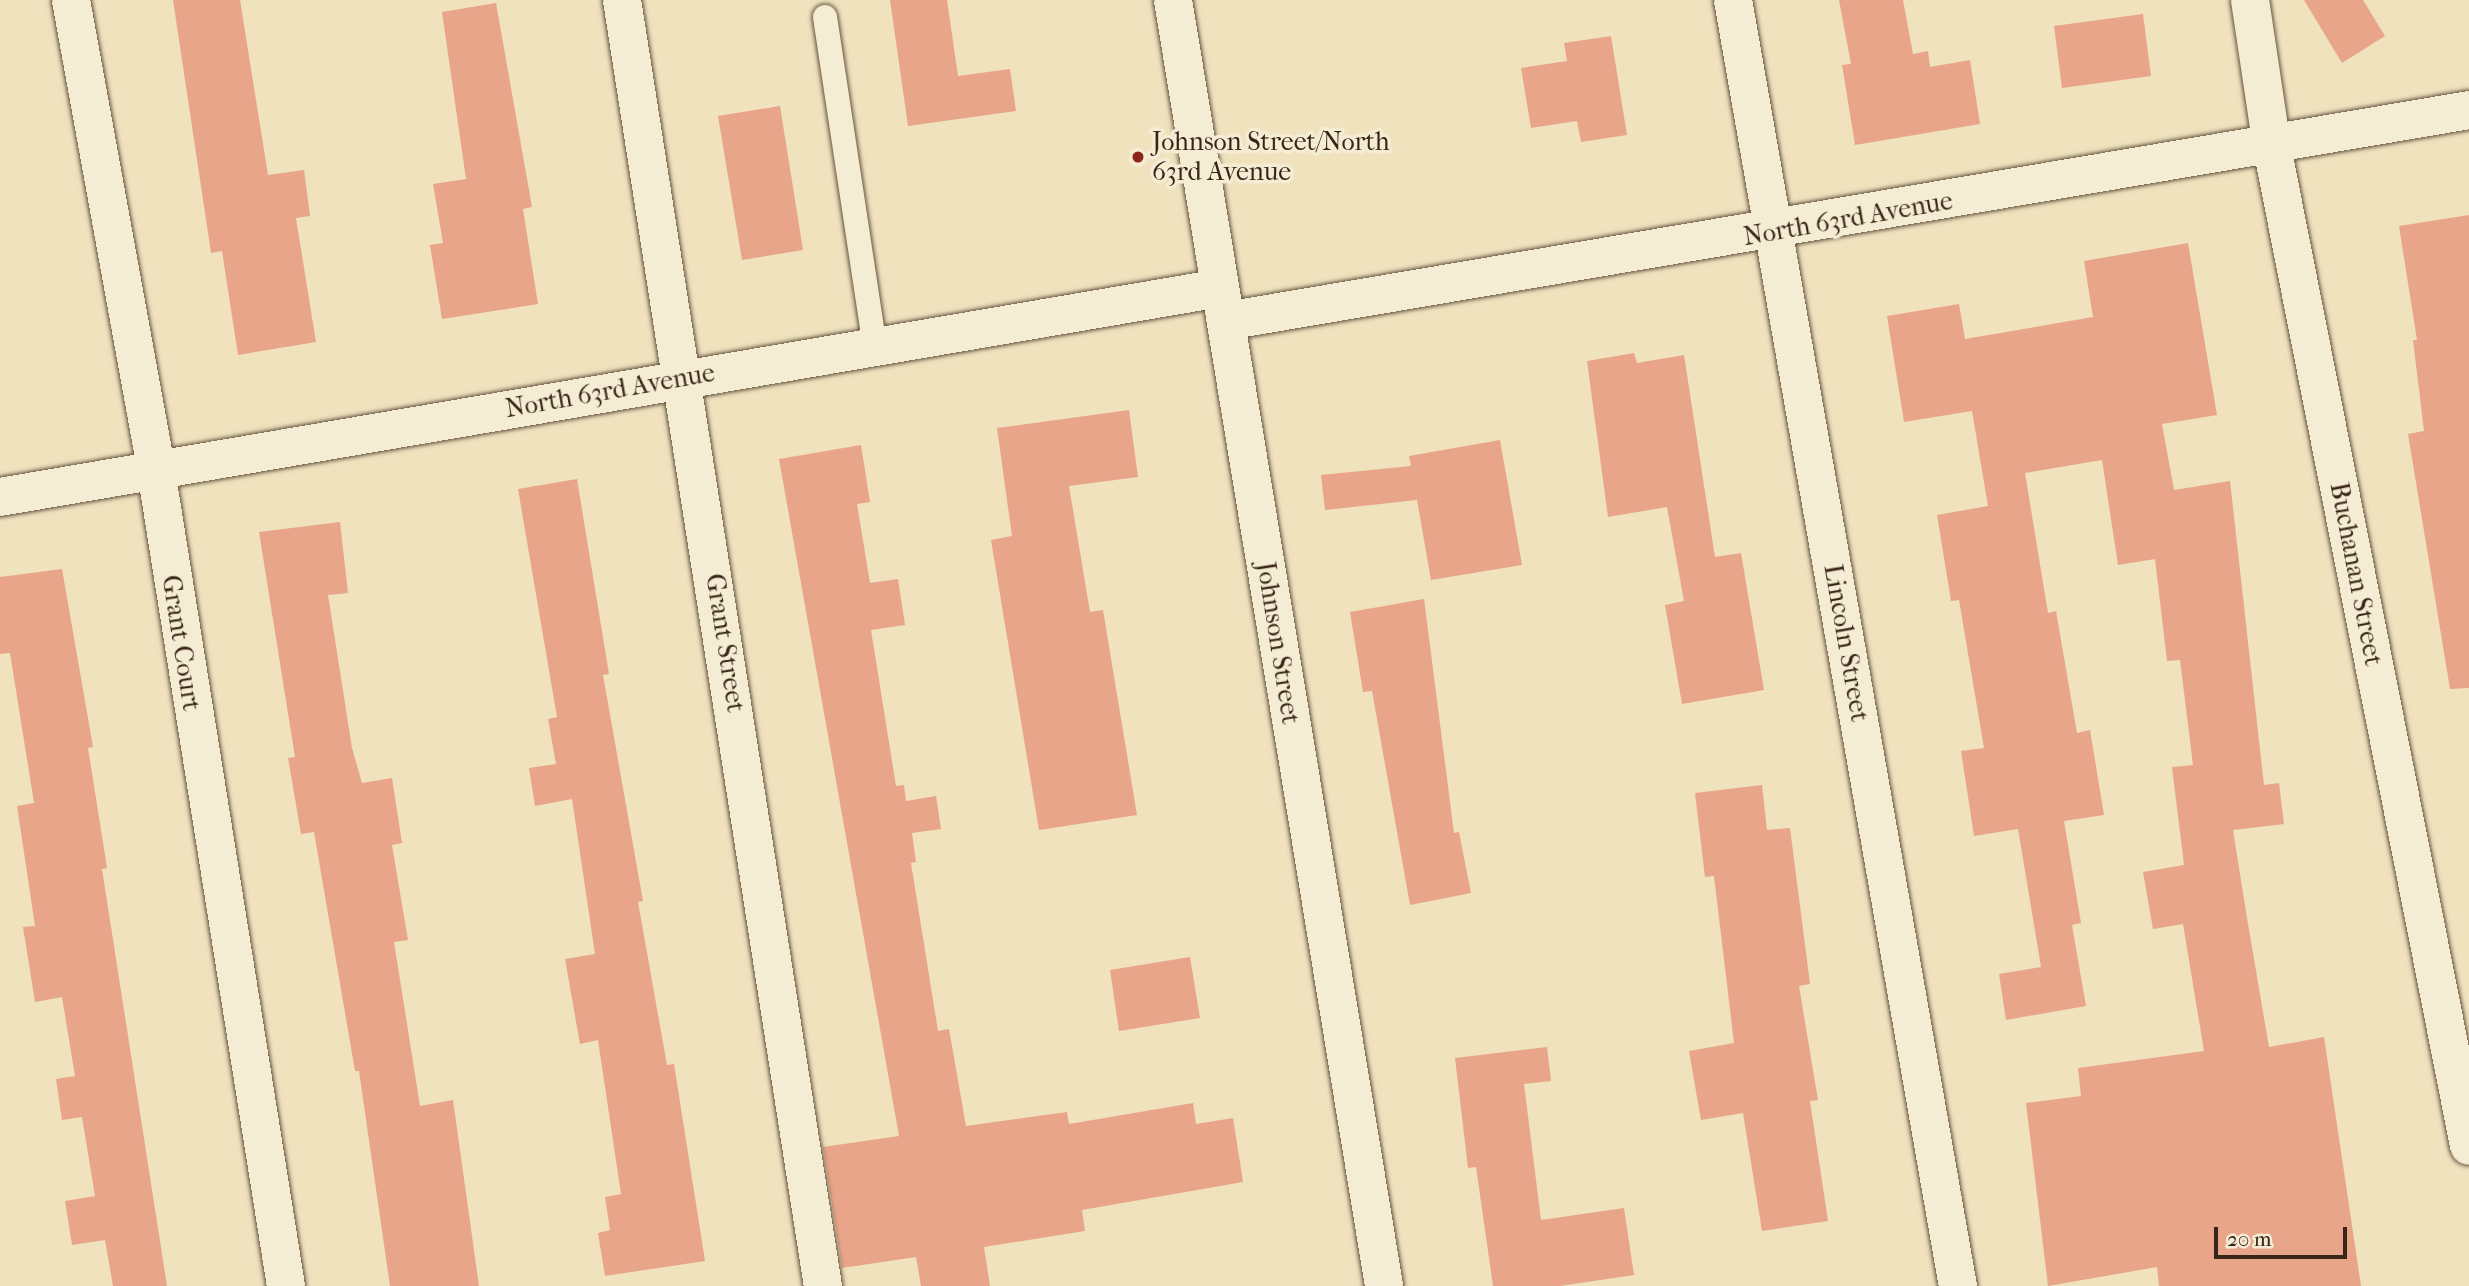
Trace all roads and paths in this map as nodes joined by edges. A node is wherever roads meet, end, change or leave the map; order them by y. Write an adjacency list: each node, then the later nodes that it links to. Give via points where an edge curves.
1 (71, 0): 13 (street, Grant Court)
2 (622, 0): 12 (street, Grant Street)
3 (1173, 0): 10 (street, Johnson Street)
4 (1733, 0): 9 (street, Lincoln Street)
5 (2250, 0): 8 (street, Buchanan Street)
6 (825, 17): 11 (lane)
7 (2469, 110): 8 (street, North 63rd Avenue)
8 (2272, 147): 9 (street, North 63rd Avenue); 15 (street, Buchanan Street)
9 (1774, 232): 10 (street, North 63rd Avenue); 19 (street, Lincoln Street)
10 (1223, 305): 11 (street, North 63rd Avenue); 18 (street, Johnson Street)
11 (875, 346): 12 (street, North 63rd Avenue)
12 (684, 377): 13 (street, North 63rd Avenue); 17 (street, Grant Street)
13 (156, 470): 14 (street, North 63rd Avenue); 16 (street, Grant Court)
14 (0, 496)
15 (2469, 1146)
16 (286, 1286)
17 (823, 1286)
18 (1384, 1286)
19 (1958, 1286)

